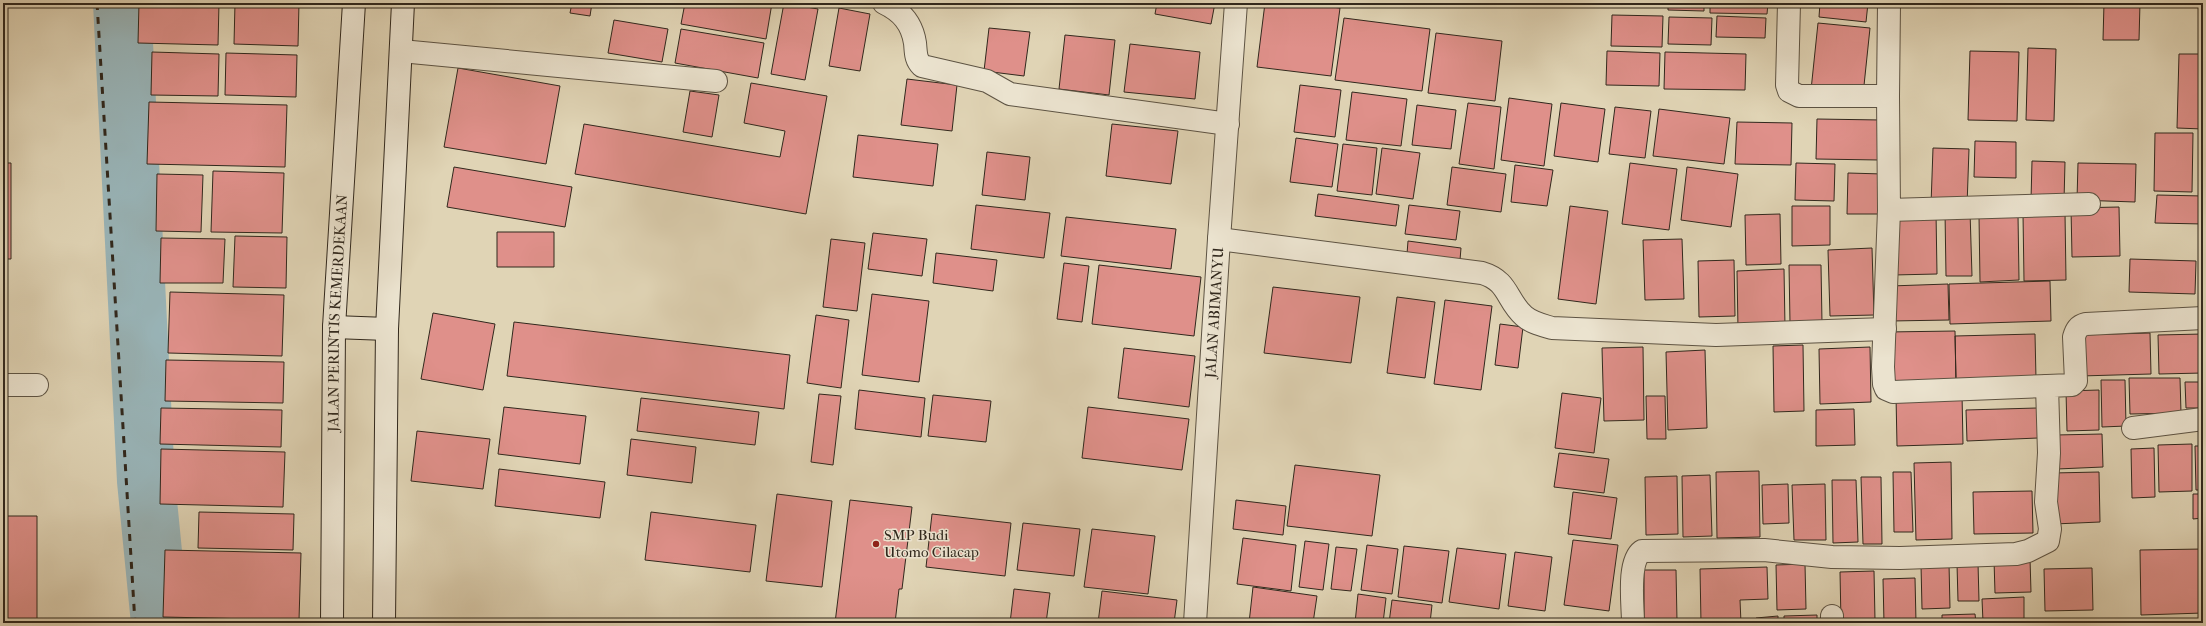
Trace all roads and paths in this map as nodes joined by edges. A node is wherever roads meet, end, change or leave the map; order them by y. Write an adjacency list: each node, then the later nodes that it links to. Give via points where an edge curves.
1 (354, 3): 15 (street, JALAN PERINTIS KEMERDEKAAN)
2 (403, 3): 7 (street)
3 (884, 3): 10 (street, via 900,13 911,27 915,55 922,66 987,81 1010,94)
4 (1236, 3): 10 (street, JALAN ABIMANYU)
5 (1789, 3): 9 (street, via 1789,91 1799,96)
6 (1890, 3): 9 (street)
7 (401, 51): 8 (street); 16 (street)
8 (716, 81)
9 (1888, 96): 12 (street)
10 (1228, 124): 13 (street, JALAN ABIMANYU)
11 (2089, 204): 12 (street)
12 (1889, 210): 17 (street)
13 (1219, 239): 17 (street, via 1482,273 1499,281 1523,316 1535,324 1552,328 1716,335); 25 (street, JALAN ABIMANYU)
14 (2203, 318): 20 (street, via 2080,325 2074,337 2076,381 2072,385)
15 (334, 327): 16 (street); 23 (street, JALAN PERINTIS KEMERDEKAAN)
16 (387, 329): 24 (street)
17 (1885, 329): 20 (street, via 1884,384 1886,389 1893,392)
18 (3, 385): 19 (street)
19 (37, 386)
20 (2047, 386): 26 (street, via 2049,453 2046,502 2050,529 2048,541 2044,544 2016,554 1900,558 1832,557 1764,550 1642,551 1633,567)
21 (2203, 419): 22 (street)
22 (2133, 428)
23 (332, 623)
24 (384, 623)
25 (1195, 623)
26 (1633, 623)

